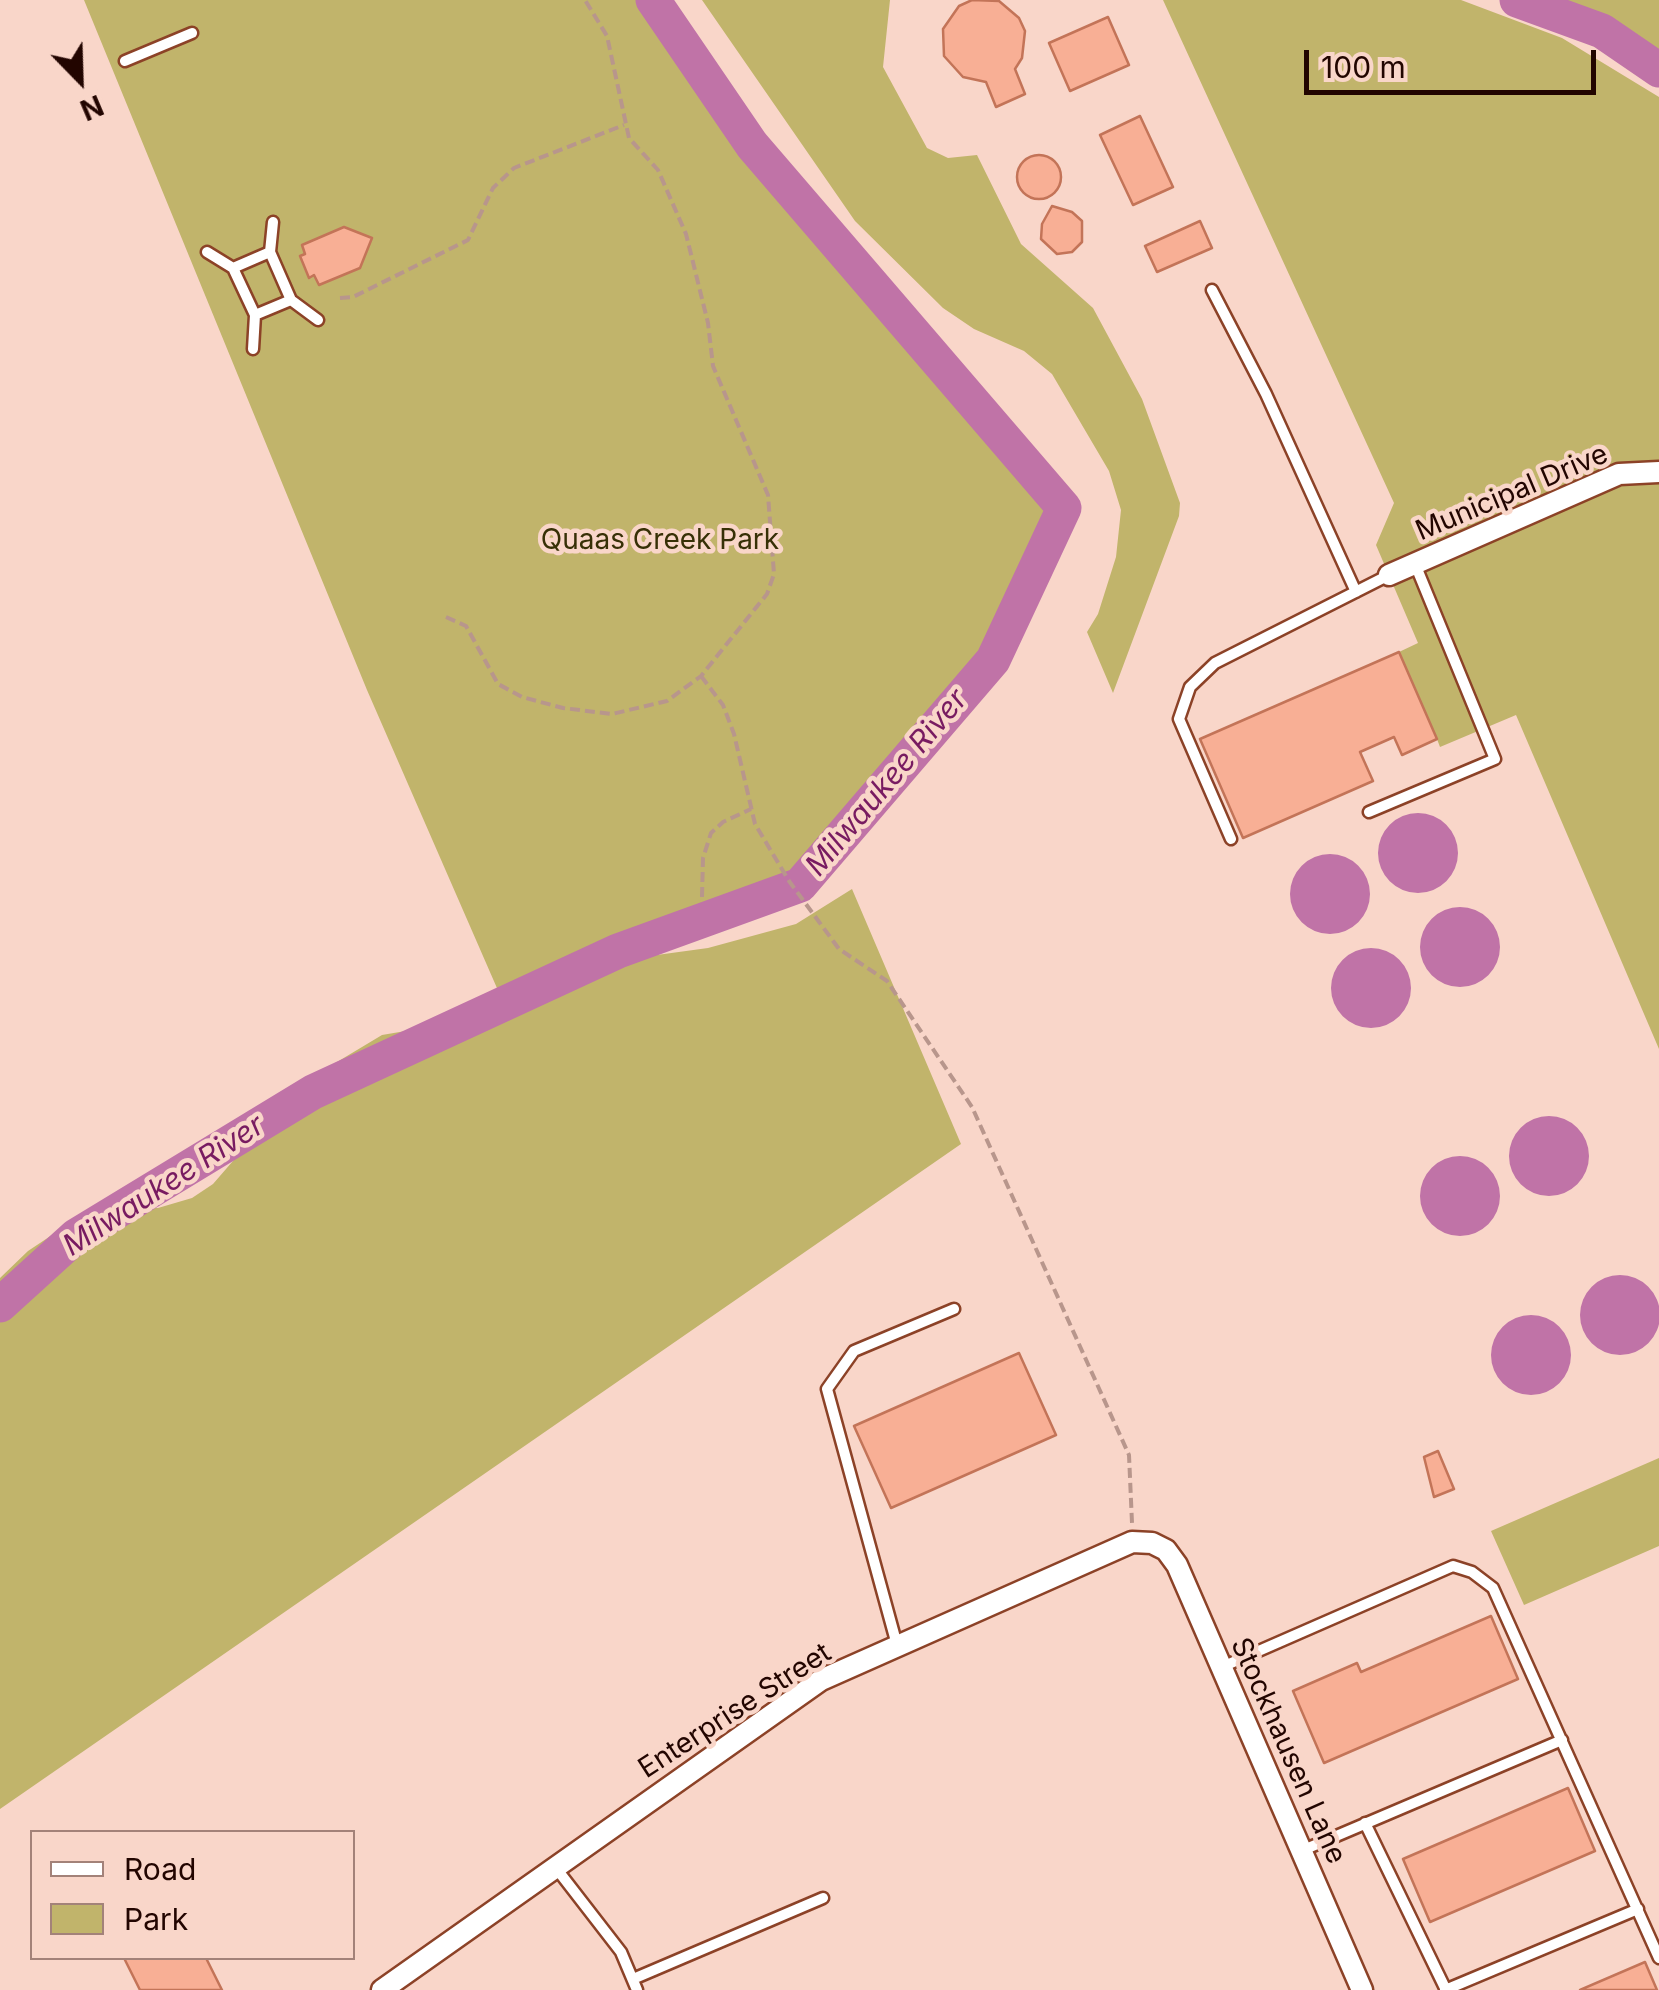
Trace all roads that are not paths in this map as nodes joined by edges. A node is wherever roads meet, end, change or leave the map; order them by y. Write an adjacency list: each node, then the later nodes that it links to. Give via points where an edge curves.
1 (192, 33): 2 (lane)
2 (125, 62)
3 (274, 222): 5 (lane)
4 (207, 252): 6 (lane)
5 (270, 252): 6 (lane); 8 (lane)
6 (233, 268): 9 (lane)
7 (1212, 290): 15 (lane)
8 (291, 300): 9 (lane); 10 (lane)
9 (255, 315): 11 (lane)
10 (318, 320)
11 (253, 349)
12 (1659, 472): 13 (street, Municipal Drive, via 1619,474)
13 (1415, 564): 14 (street, Municipal Drive); 16 (lane, via 1495,759)
14 (1389, 576): 15 (lane)
15 (1356, 592): 17 (lane, via 1215,663 1190,687 1179,719)
16 (1369, 812)
17 (1230, 839)
18 (954, 1309): 20 (lane, via 854,1351 826,1388)
19 (1142, 1543): 20 (street, Enterprise Street); 21 (street, Stockhausen Lane, via 1166,1550 1177,1565)
20 (897, 1646): 25 (street, Enterprise Street, via 822,1680)
21 (1222, 1667): 22 (lane, via 1453,1566 1493,1588); 24 (street, Stockhausen Lane)
22 (1562, 1740): 23 (lane); 27 (lane)
23 (1365, 1824): 24 (lane); 32 (lane)
24 (1302, 1850): 31 (street, Stockhausen Lane)
25 (555, 1867): 29 (lane, via 621,1952); 30 (street, Enterprise Street)
26 (824, 1898): 29 (lane)
27 (1638, 1910): 28 (lane); 32 (lane)
28 (1659, 1958)
29 (635, 1985)
30 (382, 1990)
31 (1362, 1990)
32 (1445, 1990)

